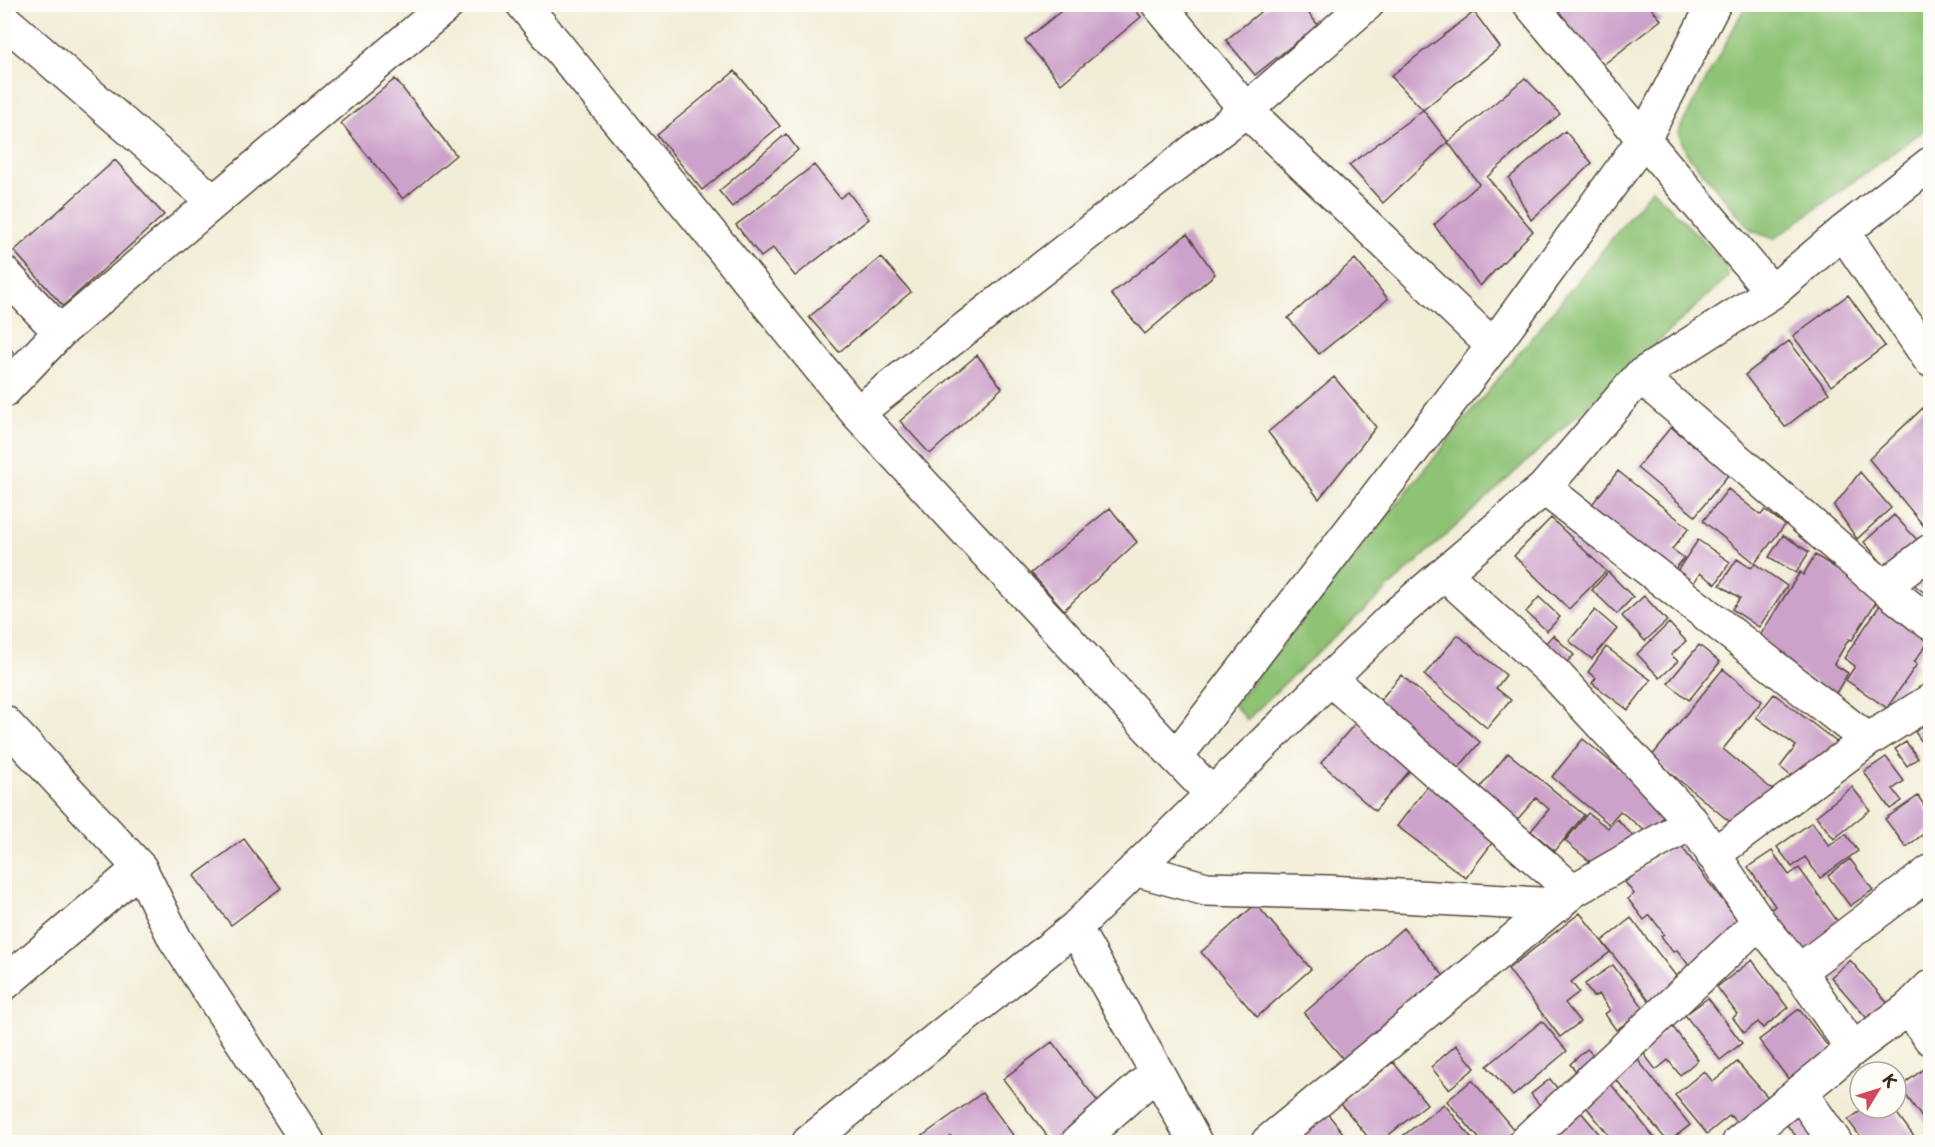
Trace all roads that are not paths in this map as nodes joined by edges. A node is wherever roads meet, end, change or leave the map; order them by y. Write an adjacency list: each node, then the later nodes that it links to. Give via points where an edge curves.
1 (447, 4): 11 (street)
2 (523, 4): 20 (street)
3 (1158, 4): 8 (street)
4 (1367, 4): 8 (street)
5 (1530, 4): 9 (street)
6 (1714, 4): 9 (street)
7 (4, 20): 11 (street)
8 (1246, 110): 16 (street); 20 (street)
9 (1644, 139): 14 (street); 16 (street)
10 (1930, 164): 12 (street)
11 (214, 202): 15 (street)
12 (1843, 232): 14 (street); 17 (street)
13 (4, 273): 15 (street)
14 (1772, 292): 18 (street)
15 (60, 332): 19 (street)
16 (1493, 346): 30 (street)
17 (1930, 360)
18 (1640, 376): 21 (street); 24 (street)
19 (4, 391)
20 (857, 413): 30 (street)
21 (1544, 489): 23 (street); 29 (street)
22 (1930, 551): 24 (street)
23 (1444, 574): 26 (street); 32 (street, via 1556,675)
24 (1884, 587): 25 (street)
25 (1930, 623)
26 (1330, 679): 31 (street); 37 (street)
27 (1930, 701): 29 (street)
28 (4, 722): 34 (street)
29 (1868, 740): 33 (street)
30 (1176, 757): 31 (street)
31 (1212, 794): 35 (street)
32 (1692, 822): 33 (street); 37 (street)
33 (1713, 855): 38 (street)
34 (140, 868): 41 (street); 47 (street, via 175,939)
35 (1135, 869): 37 (street, via 1206,889); 39 (street)
36 (1930, 872): 40 (street)
37 (1565, 898): 51 (street)
38 (1759, 922): 40 (street); 52 (street)
39 (1075, 928): 45 (street); 48 (street)
40 (1799, 971): 44 (street)
41 (4, 984)
42 (1920, 998): 43 (street); 44 (street)
43 (1930, 1038)
44 (1853, 1049): 46 (street)
45 (1157, 1072): 49 (street); 50 (street)
46 (1800, 1092): 53 (street); 54 (street)
47 (308, 1143)
48 (809, 1143)
49 (1078, 1143)
50 (1195, 1143)
51 (1268, 1143)
52 (1525, 1143)
53 (1739, 1143)
54 (1835, 1143)

